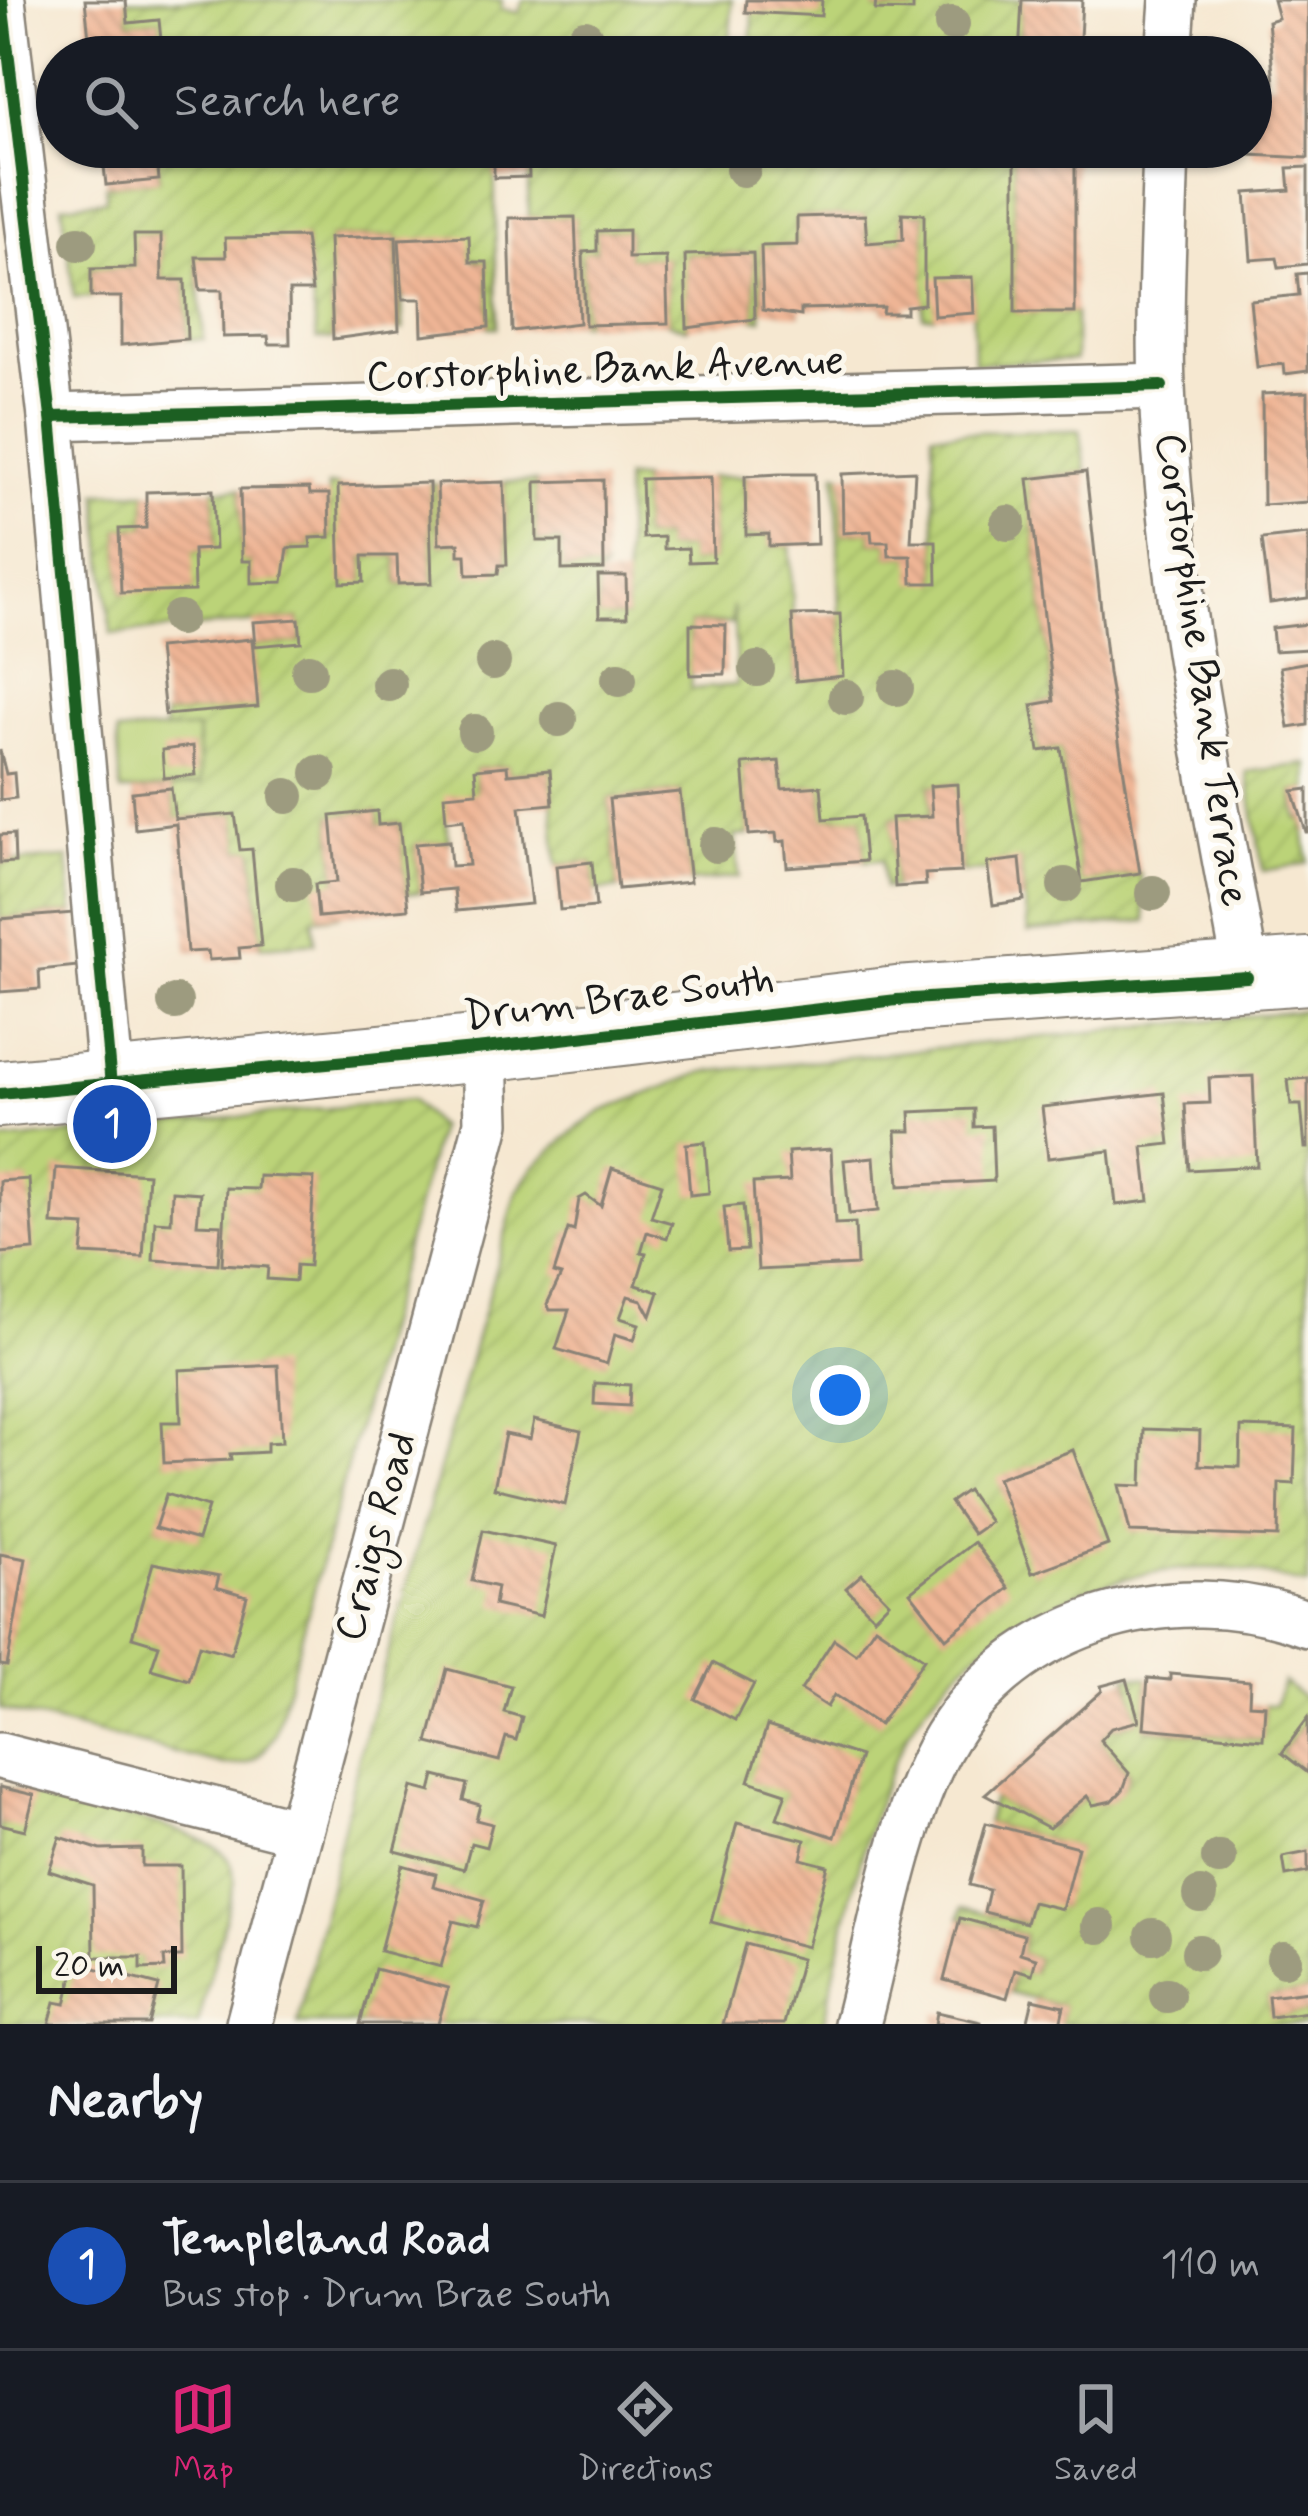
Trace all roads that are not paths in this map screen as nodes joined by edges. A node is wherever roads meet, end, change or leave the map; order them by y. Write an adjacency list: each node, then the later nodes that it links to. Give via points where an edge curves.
1 (2, 0): 6 (street)
2 (1173, 0): 3 (street)
3 (1170, 36)
4 (1166, 168): 5 (street, Corstorphine Bank Terrace)
5 (1162, 386): 6 (street, Corstorphine Bank Avenue); 7 (street, Corstorphine Bank Terrace, via 1179,565)
6 (51, 417): 9 (street)
7 (1277, 974): 8 (main road, Drum Brae South, via 897,1000)
8 (484, 1048): 9 (main road, Drum Brae South); 13 (street, Craigs Road, via 487,1123)
9 (111, 1087): 10 (main road, Drum Brae South)
10 (0, 1094)
11 (1308, 1624): 15 (street, via 1223,1603 1132,1609 1046,1642 987,1687 935,1756 913,1806)
12 (0, 1756): 13 (street)
13 (298, 1832): 14 (street, Craigs Road)
14 (249, 2024)
15 (857, 2024)

